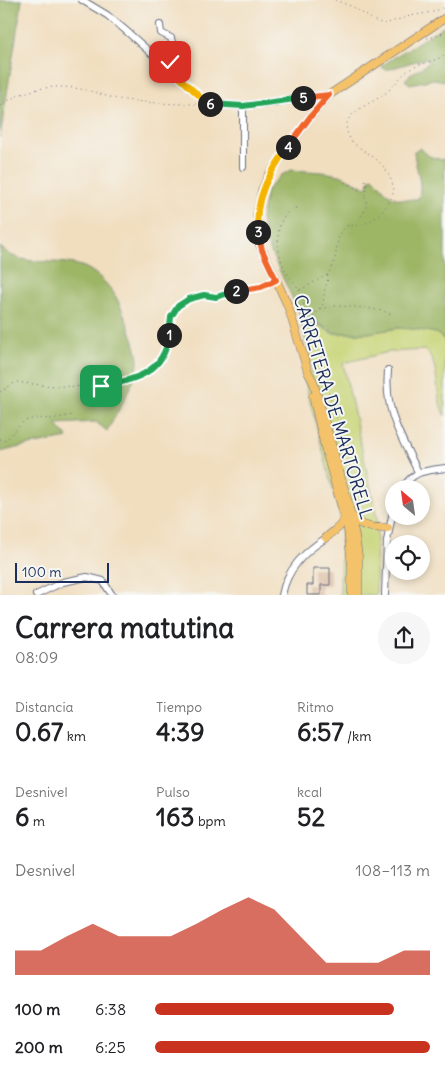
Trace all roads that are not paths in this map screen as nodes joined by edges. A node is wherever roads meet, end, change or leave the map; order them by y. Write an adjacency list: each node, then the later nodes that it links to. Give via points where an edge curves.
1 (82, 0): 4 (street, via 107,14)
2 (445, 18): 5 (main road, CARRETERA DE MARTORELL)
3 (160, 25): 4 (street, via 161,33 172,42)
4 (168, 67): 6 (street, via 208,104)
5 (329, 95): 6 (street); 9 (main road, CARRETERA DE MARTORELL, via 275,166 265,183 257,215 262,250 288,306)
6 (243, 106): 7 (street)
7 (243, 167)
8 (388, 370): 11 (street, via 386,387 393,420)
9 (308, 372): 13 (main road, CARRETERA DE MARTORELL); 14 (main road, via 317,416)
10 (445, 468): 11 (street)
11 (418, 472): 12 (street)
12 (409, 480)
13 (348, 502): 14 (main road, CARRETERA DE MARTORELL); 18 (main road)
14 (347, 515): 16 (main road); 18 (main road); 19 (main road); 22 (main road, CARRETERA DE MARTORELL)
15 (389, 525): 17 (street)
16 (370, 528): 17 (main road); 22 (main road, via 361,536)
17 (388, 528): 28 (street)
18 (348, 529): 19 (main road); 21 (main road); 22 (main road)
19 (338, 531): 20 (main road); 21 (main road)
20 (326, 538): 25 (street, via 308,550 293,568)
21 (350, 544): 26 (main road)
22 (358, 553): 27 (main road, CARRETERA DE MARTORELL)
23 (38, 595): 24 (street, via 63,582 87,577 103,581)
24 (112, 595)
25 (282, 595)
26 (352, 595)
27 (358, 595)
28 (385, 595)

